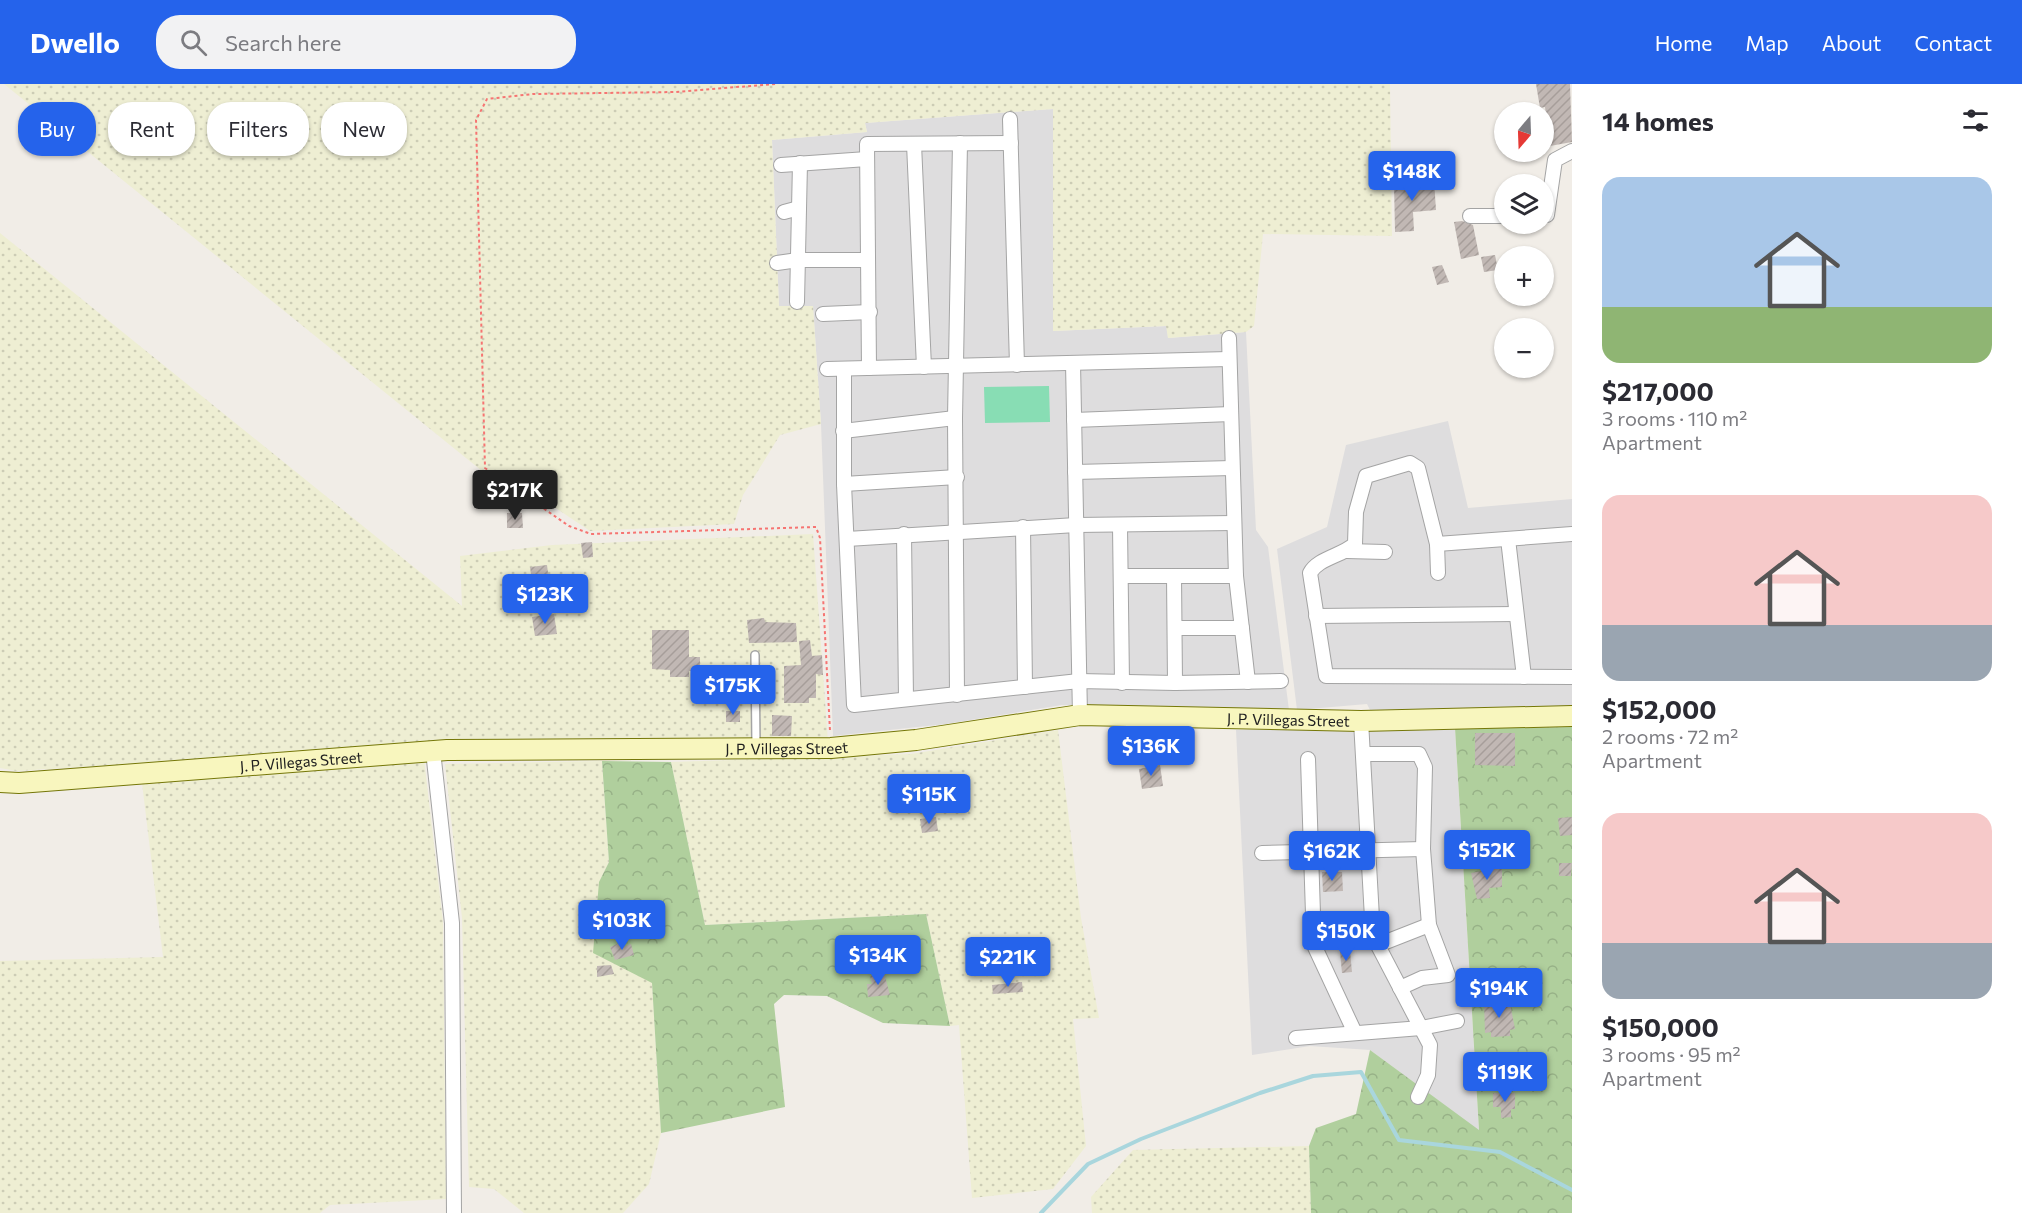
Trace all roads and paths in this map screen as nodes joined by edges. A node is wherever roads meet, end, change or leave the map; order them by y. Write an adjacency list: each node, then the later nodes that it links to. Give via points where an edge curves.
1 (775, 84): 72 (path, via 487,99 476,120 485,468 569,526 591,534 816,527 820,538)
2 (1010, 119): 4 (street)
3 (960, 143): 4 (street); 5 (street); 25 (street)
4 (1011, 143): 24 (street)
5 (915, 144): 7 (street, via 867,144); 26 (street)
6 (1572, 152): 10 (street, via 1555,160)
7 (867, 159): 8 (street); 16 (street)
8 (801, 163): 9 (street); 11 (street)
9 (782, 165)
10 (1553, 174)
11 (799, 208): 12 (street); 15 (street)
12 (784, 212)
13 (1470, 216): 14 (street)
14 (1494, 216)
15 (798, 260): 16 (street); 17 (street); 18 (street)
16 (868, 260): 19 (street)
17 (777, 263)
18 (797, 302)
19 (870, 312): 20 (street); 27 (street)
20 (823, 314)
21 (1229, 338): 22 (street)
22 (1229, 359): 23 (street); 30 (street)
23 (1073, 363): 24 (street); 32 (street)
24 (1017, 365): 25 (street)
25 (958, 366): 26 (street); 31 (street)
26 (924, 367): 27 (street)
27 (869, 368): 29 (street)
28 (827, 369): 29 (street)
29 (844, 370): 33 (street)
30 (1231, 414): 32 (street); 34 (street)
31 (955, 418): 33 (street); 36 (street)
32 (1074, 420): 35 (street)
33 (843, 430): 37 (street)
34 (1233, 468): 35 (street); 38 (street)
35 (1075, 472): 39 (street)
36 (957, 477): 37 (street); 43 (street)
37 (844, 484): 45 (street)
38 (1234, 523): 40 (street); 53 (street)
39 (1076, 525): 40 (street); 41 (street); 61 (street)
40 (1120, 526): 51 (street)
41 (1023, 527): 43 (street); 66 (street)
42 (904, 534): 43 (street); 45 (street); 68 (street)
43 (956, 534): 67 (street)
44 (1572, 534): 46 (street)
45 (847, 539): 68 (street, via 854,705)
46 (1508, 539): 47 (street); 54 (street)
47 (1437, 544): 48 (street, via 1418,468 1410,463 1366,476 1356,512 1355,544); 50 (street)
48 (1347, 551): 49 (street); 55 (street, via 1313,566 1310,573)
49 (1385, 552)
50 (1438, 573)
51 (1122, 576): 52 (street); 64 (street)
52 (1174, 576): 53 (street); 56 (street)
53 (1236, 576): 57 (street)
54 (1516, 614): 55 (street); 59 (street)
55 (1317, 616): 59 (street, via 1326,676)
56 (1176, 628): 57 (street); 65 (street)
57 (1242, 628): 63 (street)
58 (755, 655): 73 (lane)
59 (1524, 677): 60 (street)
60 (1572, 677)
61 (1079, 681): 64 (street); 66 (street); 69 (street)
62 (1281, 681): 63 (street)
63 (1248, 682): 65 (street)
64 (1122, 683): 65 (street)
65 (1175, 683)
66 (1025, 687): 67 (street)
67 (957, 695): 68 (street)
68 (906, 699)
69 (1080, 715): 71 (street, J. P. Villegas Street); 72 (street, J. P. Villegas Street, via 916,740)
70 (1572, 716): 71 (street, J. P. Villegas Street)
71 (1361, 721): 75 (street)
72 (831, 748): 73 (street, J. P. Villegas Street)
73 (756, 749): 74 (street, J. P. Villegas Street)
74 (433, 751): 77 (street, J. P. Villegas Street); 90 (street, via 452,923)
75 (1363, 754): 78 (street, via 1419,754 1425,767); 79 (street)
76 (1308, 759): 80 (street)
77 (0, 782)
78 (1423, 849): 79 (street); 82 (street)
79 (1368, 850): 80 (street); 83 (street, via 1373,936)
80 (1310, 852): 81 (street); 87 (street, via 1314,945)
81 (1262, 853)
82 (1429, 925): 83 (street); 84 (street, via 1448,975 1422,978)
83 (1378, 945): 84 (street)
84 (1400, 988): 86 (street)
85 (1457, 1021): 86 (street)
86 (1421, 1028): 87 (street); 89 (street, via 1430,1045 1428,1076)
87 (1354, 1033): 88 (street)
88 (1296, 1038)
89 (1418, 1097)
90 (454, 1213)

